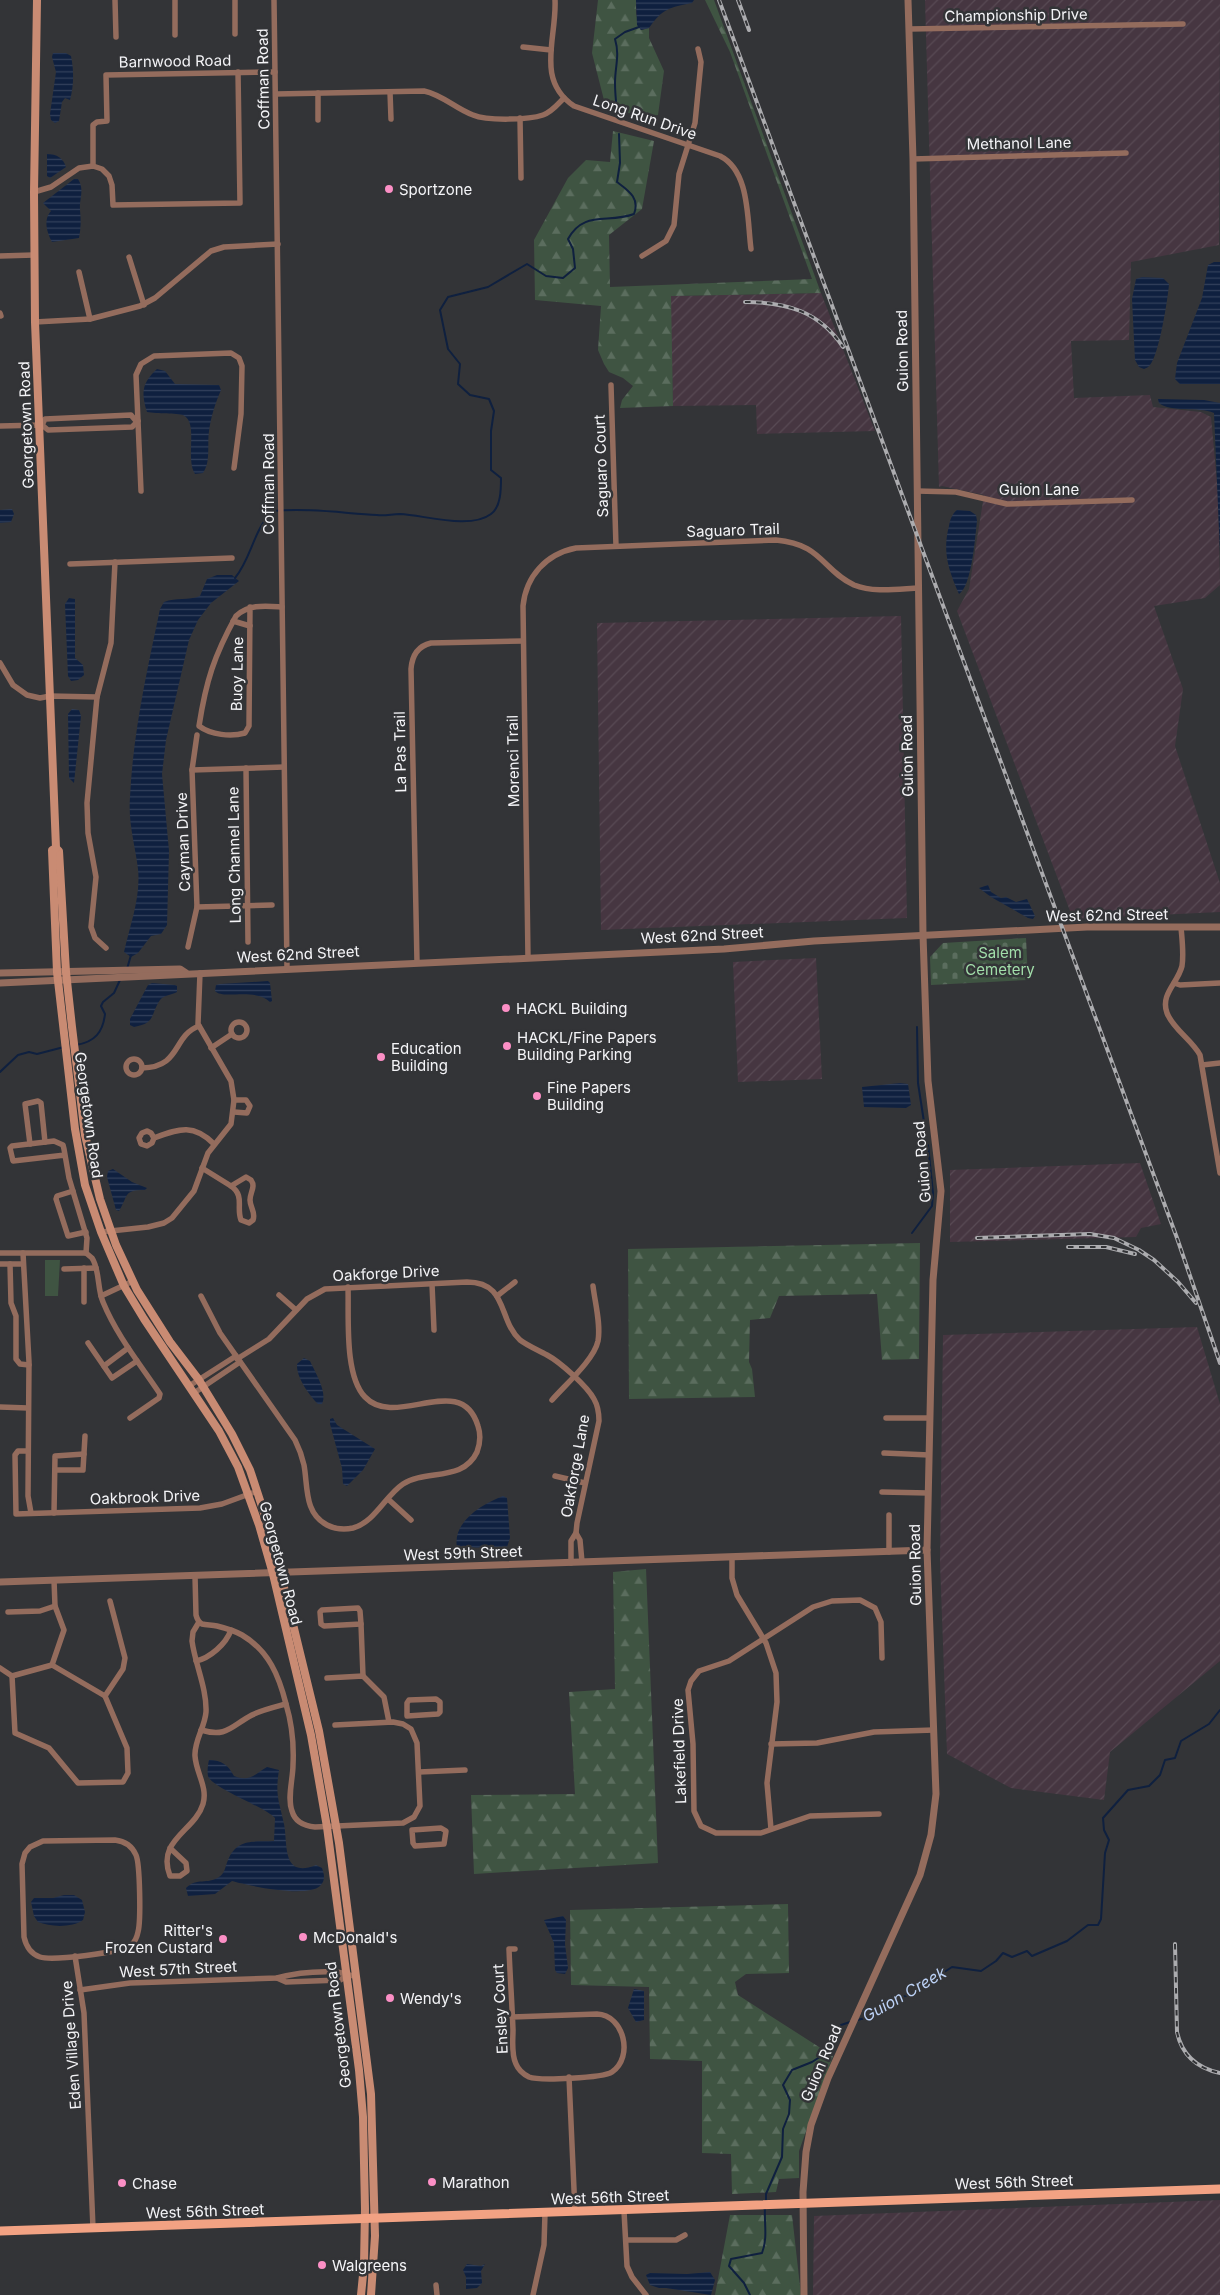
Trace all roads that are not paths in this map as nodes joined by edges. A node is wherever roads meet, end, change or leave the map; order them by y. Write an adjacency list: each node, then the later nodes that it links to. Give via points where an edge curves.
1 (37, 0): 30 (main road, Georgetown Road)
2 (115, 0): 12 (street)
3 (175, 0): 11 (street)
4 (235, 0): 10 (street)
5 (274, 0): 17 (street, Coffman Road)
6 (555, 0): 15 (street)
7 (908, 0): 9 (street, Guion Road)
8 (1183, 24): 9 (street, Championship Drive)
9 (910, 29): 27 (street, Guion Road)
10 (235, 34)
11 (175, 35)
12 (116, 37)
13 (524, 47): 15 (street)
14 (698, 49): 25 (street, via 701,62)
15 (551, 50): 21 (street, via 551,75)
16 (238, 72): 17 (street, Barnwood Road); 28 (street, Barnwood Road, via 106,75 107,121 93,126); 28 (street, via 240,203 113,205 109,176)
17 (275, 72): 20 (street, Coffman Road)
18 (390, 92): 19 (street); 22 (street); 23 (street, via 432,93 475,116)
19 (318, 93): 20 (street); 24 (street)
20 (276, 94): 31 (street, Coffman Road)
21 (564, 98): 23 (street, via 545,114); 25 (street, Long Run Drive, via 580,108)
22 (391, 118)
23 (520, 118): 29 (street)
24 (318, 120)
25 (689, 145): 32 (street, Long Run Drive, via 720,156 737,170); 36 (street, via 678,179 671,233 660,246)
26 (1126, 153): 27 (street, Methanol Lane)
27 (913, 159): 47 (street, Guion Road)
28 (93, 166): 30 (street, via 80,167 51,187)
29 (521, 178)
30 (34, 192): 33 (main road, Georgetown Road)
31 (278, 244): 38 (street, via 211,251); 55 (street, Coffman Road)
32 (752, 249)
33 (34, 255): 34 (street); 40 (main road, Georgetown Road)
34 (0, 256)
35 (129, 256): 38 (street)
36 (642, 256)
37 (79, 272): 39 (street)
38 (144, 305): 39 (street)
39 (90, 319): 40 (street)
40 (35, 322): 43 (main road, Georgetown Road)
41 (611, 385): 49 (street, Saguaro Court)
42 (137, 421): 43 (street, via 132,427 48,430); 43 (street, via 131,415 45,420); 45 (street, via 136,375 145,360 157,355 236,355 242,364 241,414); 46 (street)
43 (41, 425): 44 (street); 61 (main road, Georgetown Road)
44 (0, 426)
45 (234, 468)
46 (140, 490)
47 (917, 491): 48 (street, Guion Lane, via 956,492 1008,504); 54 (street, Guion Road)
48 (1132, 500)
49 (616, 546): 53 (street, Saguaro Trail, via 565,550); 54 (street, Saguaro Trail, via 781,540 812,550 855,585 875,590)
50 (232, 558): 51 (street)
51 (115, 562): 52 (street); 62 (street, via 111,643)
52 (70, 564)
53 (538, 568): 59 (street, Morenci Trail, via 524,597)
54 (919, 588): 73 (street, Guion Road)
55 (282, 606): 56 (street); 64 (street, Coffman Road)
56 (250, 607): 57 (street); 58 (street, Buoy Lane)
57 (233, 621): 58 (street, Buoy Lane); 58 (street, Buoy Lane, via 214,658 204,692 199,726 206,732 236,736 245,733 249,726)
58 (250, 626)
59 (523, 640): 77 (street, Morenci Trail); 78 (street, La Pas Trail, via 431,643 419,649 412,659)
60 (0, 663): 61 (street, via 20,692 40,698)
61 (50, 696): 62 (street); 67 (main road, Georgetown Road)
62 (97, 697): 76 (street, via 86,811 96,877 91,927 95,938)
63 (197, 735): 66 (street, Cayman Drive)
64 (284, 767): 65 (street); 79 (street, Coffman Road)
65 (246, 768): 66 (street); 68 (street, Long Channel Lane)
66 (192, 770): 70 (street, Cayman Drive)
67 (56, 848): 84 (main road, Georgetown Road, via 52,850); 85 (main road, Georgetown Road, via 59,850)
68 (247, 905): 69 (street); 70 (street); 74 (street, Long Channel Lane)
69 (272, 905)
70 (197, 907): 75 (street, Cayman Drive)
71 (1220, 927): 72 (street, West 62nd Street)
72 (1181, 928): 73 (street, West 62nd Street, via 1087,927); 87 (street, via 1182,965)
73 (923, 935): 77 (street, West 62nd Street); 145 (street, Guion Road, via 927,1069 941,1191 933,1268)
74 (248, 942)
75 (188, 947)
76 (106, 948)
77 (528, 958): 78 (street, West 62nd Street)
78 (416, 962): 79 (street, West 62nd Street)
79 (287, 968): 82 (street, West 62nd Street)
80 (0, 973): 84 (street, West 62nd Street)
81 (186, 973): 82 (street, West 62nd Street); 83 (street, West 62nd Street, via 132,978); 83 (street, West 62nd Street, via 180,969)
82 (200, 973): 89 (street)
83 (111, 975): 85 (street, West 62nd Street)
84 (57, 976): 85 (street, West 62nd Street); 86 (street, West 62nd Street); 108 (main road, Georgetown Road, via 80,1159)
85 (67, 976): 106 (main road, Georgetown Road, via 89,1154)
86 (0, 983)
87 (1174, 983): 88 (street); 93 (street, via 1167,995 1166,1011 1196,1047)
88 (1220, 983)
89 (199, 1026): 91 (street); 94 (street, via 189,1030 166,1062)
90 (232, 1034): 91 (street)
91 (211, 1048): 95 (street, via 229,1077)
92 (1220, 1063): 93 (street)
93 (1202, 1066): 103 (street)
94 (142, 1068)
95 (234, 1100): 96 (street); 96 (street, via 246,1100 250,1106 247,1113)
96 (234, 1112): 100 (street, via 229,1127)
97 (154, 1138): 100 (street, via 184,1129 202,1134)
98 (46, 1142): 99 (street); 99 (street, via 41,1103 38,1101 25,1104); 101 (street, via 60,1142)
99 (30, 1144): 101 (street, via 11,1146 11,1160)
100 (214, 1144): 102 (street)
101 (65, 1155): 105 (street)
102 (202, 1168): 104 (street); 106 (street, via 194,1191 172,1218 157,1225)
103 (1220, 1173)
104 (231, 1186): 104 (street, via 246,1177 252,1181 254,1186 250,1200 255,1216 250,1222 241,1220 240,1199)
105 (73, 1191): 107 (street); 107 (street, Georgetown Road, via 56,1199 68,1236)
106 (112, 1231): 108 (street); 118 (main road, Georgetown Road)
107 (86, 1232): 111 (street)
108 (101, 1232): 121 (main road, Georgetown Road)
109 (0, 1253): 110 (street)
110 (23, 1253): 111 (street); 114 (street)
111 (86, 1254): 116 (street, via 92,1258)
112 (0, 1264): 113 (street)
113 (10, 1264): 114 (street); 135 (street, via 10,1303 16,1316 16,1359 20,1364)
114 (23, 1264): 135 (street)
115 (84, 1268): 116 (street); 117 (street); 128 (street)
116 (96, 1268): 125 (street)
117 (64, 1269)
118 (134, 1282): 121 (street); 138 (main road, Georgetown Road, via 170,1342)
119 (515, 1282): 127 (street)
120 (432, 1284): 123 (street, Oakforge Drive); 127 (street, Oakforge Drive, via 476,1283); 130 (street)
121 (124, 1286): 125 (street); 139 (main road, Georgetown Road)
122 (594, 1286): 137 (street, via 598,1341 593,1353)
123 (348, 1287): 129 (street, Oakforge Drive, via 318,1292); 158 (street, via 352,1364 359,1388 366,1398 376,1405 391,1408 437,1401 454,1402 472,1414 479,1430 478,1449 466,1465 450,1473 408,1482)
124 (279, 1294): 129 (street)
125 (101, 1296): 132 (street)
126 (202, 1296): 133 (street, via 218,1330)
127 (497, 1296): 137 (street, Oakforge Lane, via 517,1336)
128 (84, 1302)
129 (296, 1310): 133 (street, Oakforge Drive, via 269,1339)
130 (434, 1330)
131 (88, 1343): 136 (street)
132 (128, 1348): 134 (street); 136 (street)
133 (238, 1359): 138 (street, Oakforge Drive); 158 (street, via 295,1440 304,1463 309,1504 316,1517 335,1528 352,1528 367,1521)
134 (137, 1361): 136 (street, via 113,1378); 143 (street, via 160,1395)
135 (29, 1365): 142 (street)
136 (104, 1366)
137 (573, 1377): 140 (street); 153 (street, Oakforge Lane, via 592,1396 598,1412 598,1426)
138 (201, 1383): 139 (street, Oakforge Drive); 154 (main road, Georgetown Road, via 235,1441)
139 (191, 1390): 157 (main road, Georgetown Road, via 230,1452)
140 (552, 1400)
141 (0, 1407): 142 (street)
142 (28, 1408): 147 (street)
143 (130, 1418)
144 (886, 1418): 145 (street)
145 (930, 1418): 150 (street, Guion Road)
146 (84, 1436): 149 (street)
147 (28, 1451): 159 (street); 159 (street, via 15,1454 15,1513)
148 (884, 1453): 150 (street)
149 (84, 1454): 151 (street, via 57,1454); 151 (street, via 82,1470)
150 (929, 1455): 156 (street, Guion Road)
151 (54, 1470): 160 (street)
152 (555, 1476): 153 (street)
153 (585, 1483): 163 (street, Oakforge Lane)
154 (258, 1491): 157 (street, Oakbrook Drive); 169 (main road, Georgetown Road)
155 (882, 1492): 156 (street)
156 (928, 1493): 164 (street, Guion Road)
157 (248, 1494): 160 (street, Oakbrook Drive, via 204,1507); 169 (main road, Georgetown Road)
158 (388, 1499): 162 (street)
159 (31, 1513): 160 (street, Oakbrook Drive)
160 (54, 1513)
161 (889, 1515): 165 (street)
162 (411, 1520)
163 (576, 1533): 167 (street, Oakforge Lane); 168 (street, via 571,1541)
164 (927, 1550): 165 (street, West 59th Street); 194 (street, Guion Road)
165 (889, 1552): 166 (street, West 59th Street)
166 (732, 1558): 167 (street, West 59th Street); 179 (street, via 737,1595)
167 (582, 1562): 168 (street, West 59th Street)
168 (571, 1563): 169 (street, West 59th Street)
169 (277, 1573): 170 (street, West 59th Street); 200 (main road, Georgetown Road); 201 (main road, Georgetown Road, via 319,1731)
170 (195, 1576): 171 (street, West 59th Street); 176 (street)
171 (54, 1580): 172 (street, West 59th Street); 174 (street)
172 (0, 1582)
173 (110, 1601): 187 (street, via 125,1658 123,1669)
174 (55, 1606): 175 (street, via 40,1611); 182 (street, via 64,1631)
175 (8, 1612)
176 (199, 1622): 178 (street); 181 (street, via 192,1639)
177 (361, 1624): 177 (street, via 358,1608 320,1612 322,1625); 185 (street)
178 (231, 1630): 181 (street, via 228,1638 209,1656); 188 (street, via 254,1644 269,1660)
179 (764, 1638): 180 (street, Lakefield Drive, via 824,1602 860,1600 873,1607 880,1618); 195 (street, via 773,1661 777,1685); 202 (street, Lakefield Drive, via 728,1662 699,1671 690,1682 688,1692 695,1816 701,1826 714,1833 757,1833)
180 (882, 1658)
181 (196, 1662): 193 (street, via 206,1703)
182 (52, 1665): 184 (street); 187 (street)
183 (0, 1668): 184 (street)
184 (12, 1676): 187 (street, via 16,1733 49,1748 78,1783 123,1782 128,1774 127,1748)
185 (363, 1676): 186 (street); 190 (street, via 384,1697)
186 (327, 1678)
187 (105, 1696)
188 (286, 1704): 193 (street, via 258,1712 221,1733); 200 (street, via 293,1745 291,1811 305,1826)
189 (407, 1716): 189 (street, via 438,1714 440,1700 410,1700); 191 (street)
190 (389, 1722): 191 (street); 192 (street)
191 (403, 1724): 197 (street, via 416,1738)
192 (335, 1725)
193 (201, 1730): 204 (street, via 195,1756 204,1787 203,1804)
194 (934, 1730): 195 (street, via 880,1732 817,1743); 213 (street, Guion Road, via 936,1794 928,1850 917,1885 825,2084 806,2152)
195 (771, 1744): 202 (street, via 766,1790)
196 (465, 1770): 197 (street)
197 (418, 1772): 199 (street, via 420,1806)
198 (879, 1814): 202 (street, via 810,1816)
199 (408, 1822): 201 (street); 203 (street)
200 (327, 1827): 201 (street); 207 (main road, Georgetown Road)
201 (337, 1827): 208 (main road, Georgetown Road)
202 (771, 1829)
203 (412, 1830): 203 (street, via 443,1829 446,1842 415,1846)
204 (170, 1848): 204 (street, via 186,1863 187,1871 180,1876 170,1876 167,1868)
205 (516, 1949): 210 (street, Ensley Court, via 509,1949)
206 (75, 1956): 206 (street, via 125,1949 135,1941 139,1929 138,1863 132,1849 118,1840 38,1842 26,1852 22,1866 26,1944 43,1958); 209 (street, Eden Village Drive)
207 (347, 1976): 208 (street, West 57th Street); 209 (street, West 57th Street, via 340,1980 286,1982 277,1978 130,1983); 217 (main road, Georgetown Road, via 363,2117)
208 (356, 1976): 218 (main road, Georgetown Road, via 371,2094)
209 (80, 1990): 219 (street, Eden Village Drive, via 84,2013)
210 (512, 2017): 211 (street, Ensley Court, via 514,2058 521,2072 535,2078); 211 (street, via 603,2014 618,2025 622,2033 621,2060 613,2072)
211 (569, 2078): 215 (street)
212 (1220, 2190): 213 (main road, West 56th Street)
213 (803, 2204): 214 (main road, West 56th Street); 229 (street, Guion Road)
214 (624, 2211): 215 (main road, West 56th Street); 222 (street)
215 (574, 2212): 216 (main road, West 56th Street)
216 (545, 2213): 218 (main road, West 56th Street); 227 (street, via 544,2246)
217 (365, 2219): 218 (main road, West 56th Street); 219 (main road, West 56th Street); 224 (main road, Georgetown Road)
218 (375, 2219): 225 (main road, Georgetown Road)
219 (93, 2228): 220 (main road, West 56th Street)
220 (0, 2231)
221 (685, 2235): 222 (street, via 676,2240)
222 (626, 2240): 228 (street, via 629,2270)
223 (436, 2285): 226 (street)
224 (361, 2295)
225 (371, 2295)
226 (437, 2295)
227 (533, 2295)
228 (646, 2295)
229 (804, 2295)

